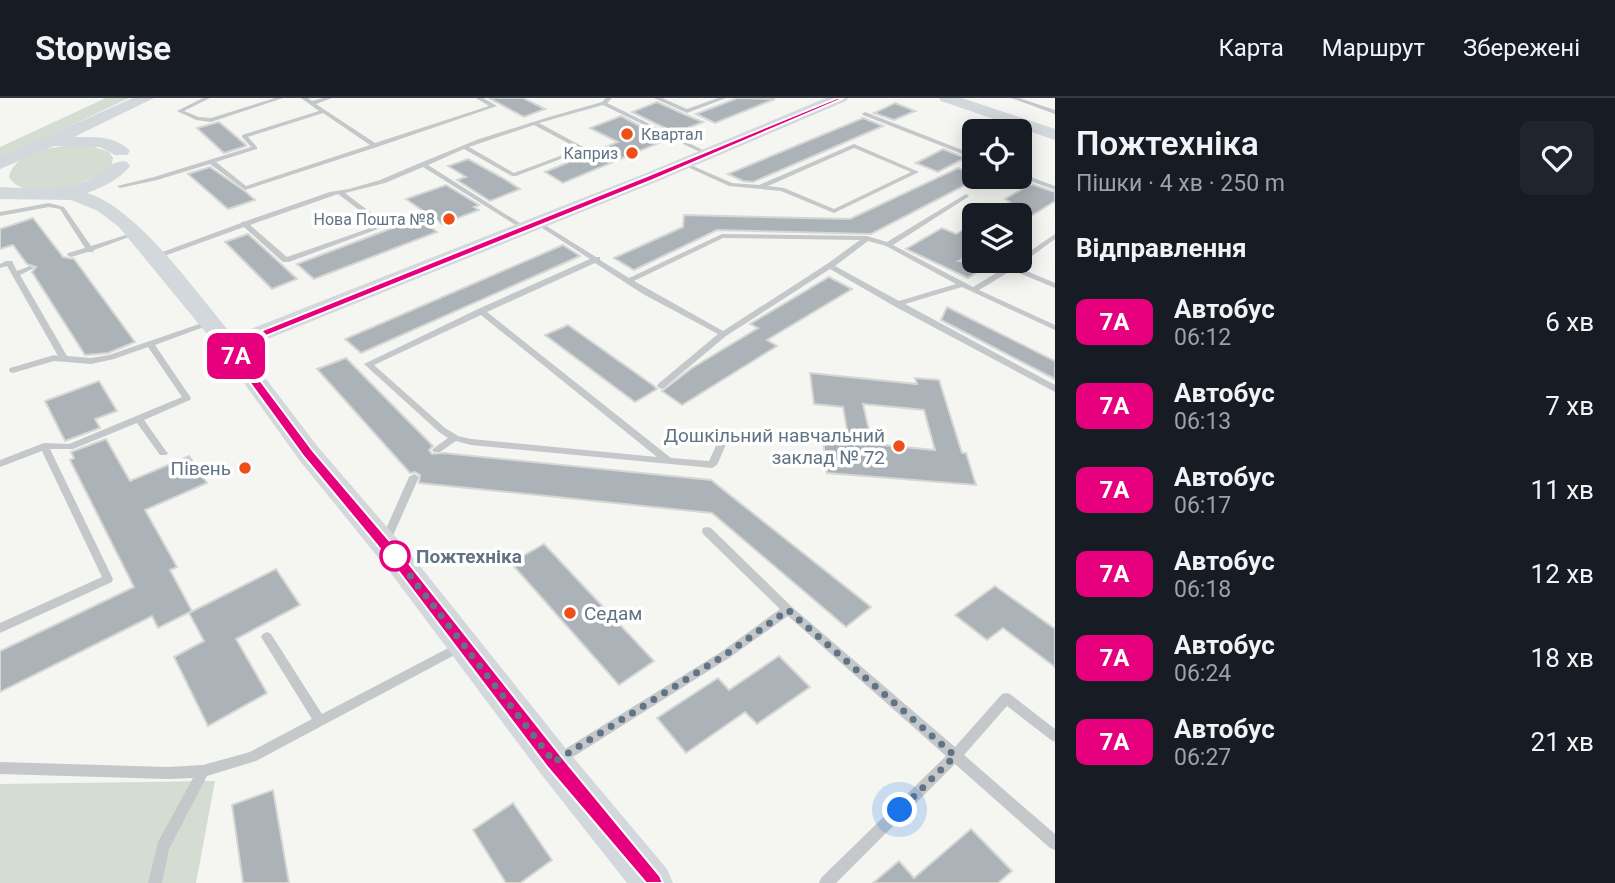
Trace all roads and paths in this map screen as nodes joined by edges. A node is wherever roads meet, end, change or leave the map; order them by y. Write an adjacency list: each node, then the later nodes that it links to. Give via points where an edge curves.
1 (207, 98): 2 (lane, via 180,111 211,120)
2 (280, 98)
3 (304, 98): 13 (lane)
4 (329, 98): 13 (lane)
5 (479, 98): 19 (lane, via 494,106)
6 (657, 98): 7 (lane, via 687,111)
7 (723, 98)
8 (840, 98): 23 (main road)
9 (947, 98): 18 (main road)
10 (1014, 98): 15 (lane)
11 (141, 100): 22 (main road); 24 (main road, via 123,127)
12 (606, 100): 17 (lane); 23 (lane)
13 (312, 103): 14 (lane)
14 (324, 111): 19 (lane); 25 (lane, via 244,136 255,148)
15 (1055, 112)
16 (865, 114): 21 (lane)
17 (534, 123): 20 (lane); 20 (lane, via 584,149 514,175)
18 (1055, 135)
19 (374, 146): 25 (lane, via 245,188)
20 (464, 147): 27 (lane)
21 (962, 152)
22 (22, 153): 24 (main road, via 55,143 103,142); 26 (main road); 29 (main road)
23 (708, 154): 28 (main road)
24 (121, 159): 32 (main road); 36 (main road, via 100,182)
25 (212, 162): 32 (lane)
26 (0, 164)
27 (422, 164): 37 (lane); 43 (lane)
28 (684, 164): 33 (lane, via 731,185); 43 (main road)
29 (0, 172)
30 (1032, 179): 34 (lane)
31 (0, 183): 35 (main road)
32 (120, 186): 44 (main road)
33 (760, 187): 39 (lane, via 782,189); 39 (lane, via 854,146 916,172)
34 (1055, 188)
35 (9, 193): 36 (main road)
36 (64, 193): 44 (main road, via 107,205)
37 (340, 193): 42 (lane); 42 (lane, via 384,225 286,260)
38 (966, 196): 47 (lane)
39 (834, 211): 41 (lane)
40 (0, 214): 48 (lane, via 49,205 62,208)
41 (844, 219)
42 (244, 223): 51 (lane)
43 (531, 225): 52 (lane); 69 (main road)
44 (130, 229): 48 (lane); 51 (main road)
45 (864, 236): 47 (lane); 54 (lane); 59 (lane, via 722,236)
46 (1055, 236): 49 (lane)
47 (888, 245): 60 (lane)
48 (90, 250): 50 (lane)
49 (1032, 253)
50 (71, 256)
51 (152, 257): 65 (main road)
52 (597, 259): 59 (lane); 64 (lane)
53 (0, 266): 58 (lane, via 9,263)
54 (830, 266): 63 (lane); 67 (lane)
55 (30, 268): 58 (lane)
56 (1002, 273): 62 (lane)
57 (1026, 273): 61 (lane)
58 (16, 274): 70 (lane)
59 (629, 281): 67 (lane)
60 (964, 284): 62 (lane); 63 (lane)
61 (1055, 286)
62 (973, 290): 66 (lane)
63 (897, 304): 73 (lane)
64 (481, 311): 76 (lane, via 368,364); 80 (lane)
65 (208, 324): 68 (lane); 69 (main road)
66 (1055, 328)
67 (723, 334): 72 (lane)
68 (150, 344): 70 (lane, via 91,361); 74 (lane, via 187,398)
69 (229, 346): 84 (main road, via 309,454)
70 (64, 359): 71 (lane)
71 (13, 370)
72 (661, 386)
73 (1055, 389)
74 (138, 418): 77 (lane, via 70,447); 79 (lane)
75 (725, 435): 80 (lane, via 712,465)
76 (455, 438): 78 (lane); 80 (lane)
77 (44, 446): 81 (lane); 86 (lane, via 108,579)
78 (437, 450)
79 (163, 453)
80 (669, 460)
81 (0, 464)
82 (414, 477): 84 (lane)
83 (707, 531): 85 (lane)
84 (385, 544): 88 (main road)
85 (788, 610): 91 (lane); 92 (lane)
86 (0, 628)
87 (267, 637): 89 (lane)
88 (464, 645): 89 (lane); 92 (main road)
89 (320, 722): 94 (lane, via 252,757)
90 (1055, 736): 91 (lane, via 1006,698)
91 (955, 756): 95 (lane); 98 (lane)
92 (554, 762): 97 (main road)
93 (0, 768): 94 (lane)
94 (203, 771): 96 (lane, via 163,847)
95 (1055, 843)
96 (155, 883)
97 (653, 883)
98 (826, 883)

